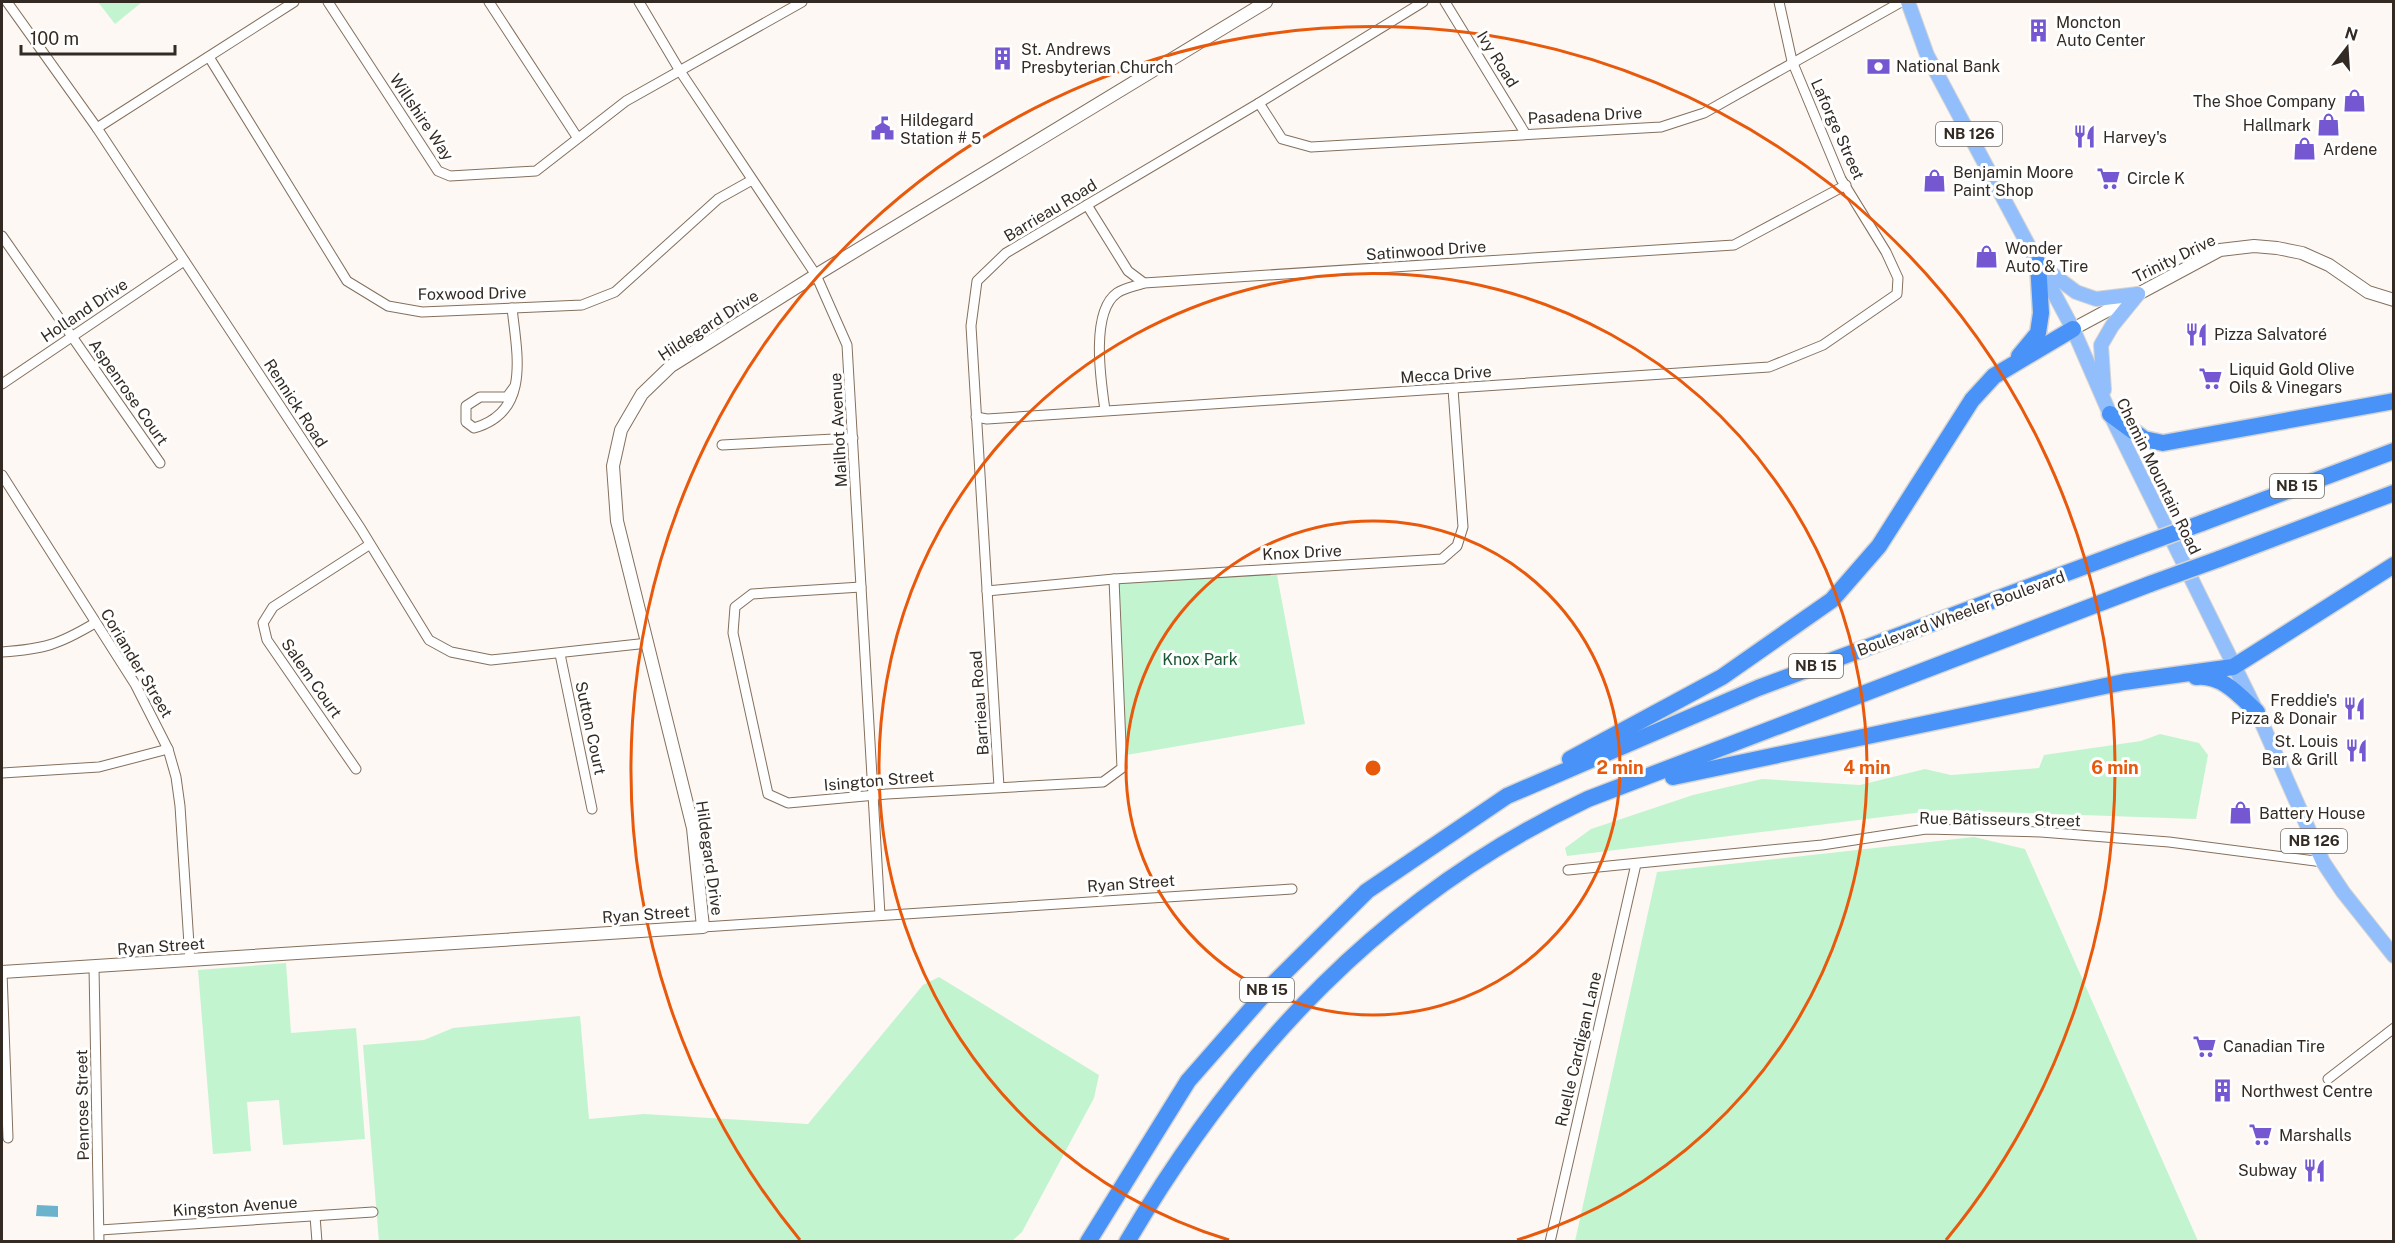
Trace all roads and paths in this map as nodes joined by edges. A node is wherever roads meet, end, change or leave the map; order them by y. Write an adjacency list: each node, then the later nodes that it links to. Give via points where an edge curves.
1 (7, 2): 18 (street, Rennick Road)
2 (294, 2): 14 (street)
3 (328, 2): 20 (street, Willshire Way, via 438,171 450,176 536,171)
4 (489, 2): 20 (street)
5 (639, 2): 16 (street, Mailhot Avenue)
6 (802, 2): 13 (street, Willshire Way)
7 (1266, 2): 27 (street, Hildegard Drive)
8 (1424, 2): 17 (street, Barrieau Road)
9 (1445, 2): 19 (street, Ivy Road)
10 (1779, 2): 15 (street, Laforge Street)
11 (1901, 2): 15 (street, Pasadena Drive)
12 (1908, 2): 26 (main road, Chemin Mountain Road / NB 126, via 1927,55)
13 (787, 5): 16 (street, Willshire Way)
14 (209, 57): 18 (street); 32 (street, Foxwood Drive, via 347,281 388,306 422,312)
15 (1792, 61): 19 (street, Pasadena Drive, via 1704,113 1661,127); 22 (street, Laforge Street)
16 (680, 71): 20 (street, Willshire Way, via 626,101); 21 (street, Mailhot Avenue)
17 (1259, 104): 19 (street, Pasadena Drive, via 1282,139 1311,147); 23 (street, Barrieau Road)
18 (97, 128): 25 (street, Rennick Road)
19 (1525, 133)
20 (578, 138)
21 (752, 180): 27 (street, Mailhot Avenue); 32 (street, Foxwood Drive, via 718,199 615,292 582,306)
22 (1846, 185): 28 (street, Satinwood Drive, via 1734,245); 29 (street, Laforge Street, via 1886,252 1898,278)
23 (1087, 205): 28 (street, via 1128,271); 42 (street, Barrieau Road, via 1006,253 978,281 971,326)
24 (2, 236): 34 (street, Aspenrose Court)
25 (184, 261): 34 (street, Holland Drive); 49 (street, Rennick Road)
26 (2038, 263): 30 (main road, via 2076,292 2096,299); 33 (main road, Chemin Mountain Road / NB 126); 35 (highway, via 2038,333)
27 (816, 275): 43 (street, Mailhot Avenue, via 848,345); 55 (street, Hildegard Drive, via 671,366 642,394 621,430 613,466 617,520)
28 (1144, 283): 41 (street, Satinwood Drive, via 1117,293 1104,310 1099,359)
29 (1897, 294): 38 (street, Mecca Drive, via 1823,345 1769,367)
30 (2139, 294): 31 (street, Trinity Drive, via 2220,250 2254,246 2302,253 2329,265 2368,292); 33 (street, Trinity Drive); 40 (main road, via 2112,326 2102,345)
31 (2394, 300)
32 (513, 308): 37 (street, via 518,369)
33 (2073, 329): 35 (highway); 40 (main road, Chemin Mountain Road / NB 126)
34 (72, 337): 36 (street, Holland Drive); 46 (street, Aspenrose Court)
35 (2011, 366): 66 (highway, via 1972,400 1879,546 1832,600 1722,677)
36 (2, 384)
37 (515, 386): 37 (street, via 507,397 480,397 466,406 466,422 474,428 492,423 507,409)
38 (1453, 389): 41 (street, Mecca Drive); 51 (street, Knox Drive, via 1462,527 1457,546 1442,559)
39 (2394, 401): 40 (highway, via 2163,443 2144,439)
40 (2107, 408): 58 (main road, Chemin Mountain Road / NB 126)
41 (1105, 410): 42 (street, Mecca Drive)
42 (976, 417): 53 (street, Barrieau Road)
43 (853, 438): 44 (street); 52 (street, Mailhot Avenue)
44 (722, 445)
45 (2394, 451): 66 (highway, Boulevard Wheeler Boulevard / NB 15, bridge, via 1758,688)
46 (160, 463)
47 (2, 475): 54 (street, Coriander Street)
48 (2394, 493): 68 (highway, NB 15, bridge, via 1599,795)
49 (369, 545): 57 (street, Rennick Road, via 429,640 451,652 491,660); 62 (street, Salem Court, via 273,607 262,623 267,640)
50 (2394, 565): 58 (highway)
51 (1114, 579): 53 (street, Knox Drive); 64 (street, Isington Street, via 1122,768 1103,782)
52 (861, 587): 65 (street, Mailhot Avenue); 65 (street, Isington Street, via 752,594 735,607 733,633 768,794 788,803)
53 (987, 591): 64 (street, Barrieau Road)
54 (95, 623): 56 (street, via 59,644); 61 (street, Coriander Street, via 149,707)
55 (648, 643): 57 (street, Rennick Road); 74 (street, Hildegard Drive, via 693,828)
56 (2, 652)
57 (560, 654): 67 (street, Sutton Court)
58 (2233, 667): 59 (highway); 60 (main road, Chemin Mountain Road / NB 126)
59 (2094, 689): 60 (highway, via 2204,676 2230,687); 68 (highway, via 1687,773)
60 (2257, 712): 69 (main road, Chemin Mountain Road / NB 126)
61 (168, 748): 63 (street, via 99,767); 76 (street, Coriander Street, via 180,806)
62 (356, 769)
63 (2, 773)
64 (999, 787): 65 (street, Isington Street)
65 (873, 796): 73 (street, Mailhot Avenue)
66 (1507, 796): 88 (highway, Boulevard Wheeler Boulevard / NB 15, via 1367,891 1274,982 1188,1081)
67 (592, 809)
68 (1548, 819): 89 (highway, NB 15, via 1431,892 1354,954 1285,1021 1167,1173)
69 (2323, 862): 70 (street, Rue Bâtisseurs Street, via 2169,842 2041,832 1926,829 1822,845); 75 (main road, Chemin Mountain Road / NB 126)
70 (1636, 864): 71 (street, Rue Bâtisseurs Street); 90 (street, Ruelle Cardigan Lane)
71 (1568, 870)
72 (1292, 889): 73 (street, Ryan Street)
73 (880, 915): 74 (street, Ryan Street)
74 (703, 927): 76 (street, Ryan Street)
75 (2394, 956)
76 (189, 960): 77 (street, Ryan Street)
77 (94, 967): 78 (street, Ryan Street); 85 (street, Penrose Street)
78 (2, 972): 80 (street)
79 (2394, 1028): 81 (street)
80 (3, 1068): 82 (street)
81 (2328, 1079)
82 (8, 1138)
83 (373, 1212): 84 (street, Kingston Avenue)
84 (315, 1216): 85 (street, Kingston Avenue); 87 (street)
85 (100, 1230): 86 (street, Penrose Street)
86 (99, 1242)
87 (317, 1242)
88 (1088, 1242)
89 (1127, 1242)
90 (1550, 1242)

